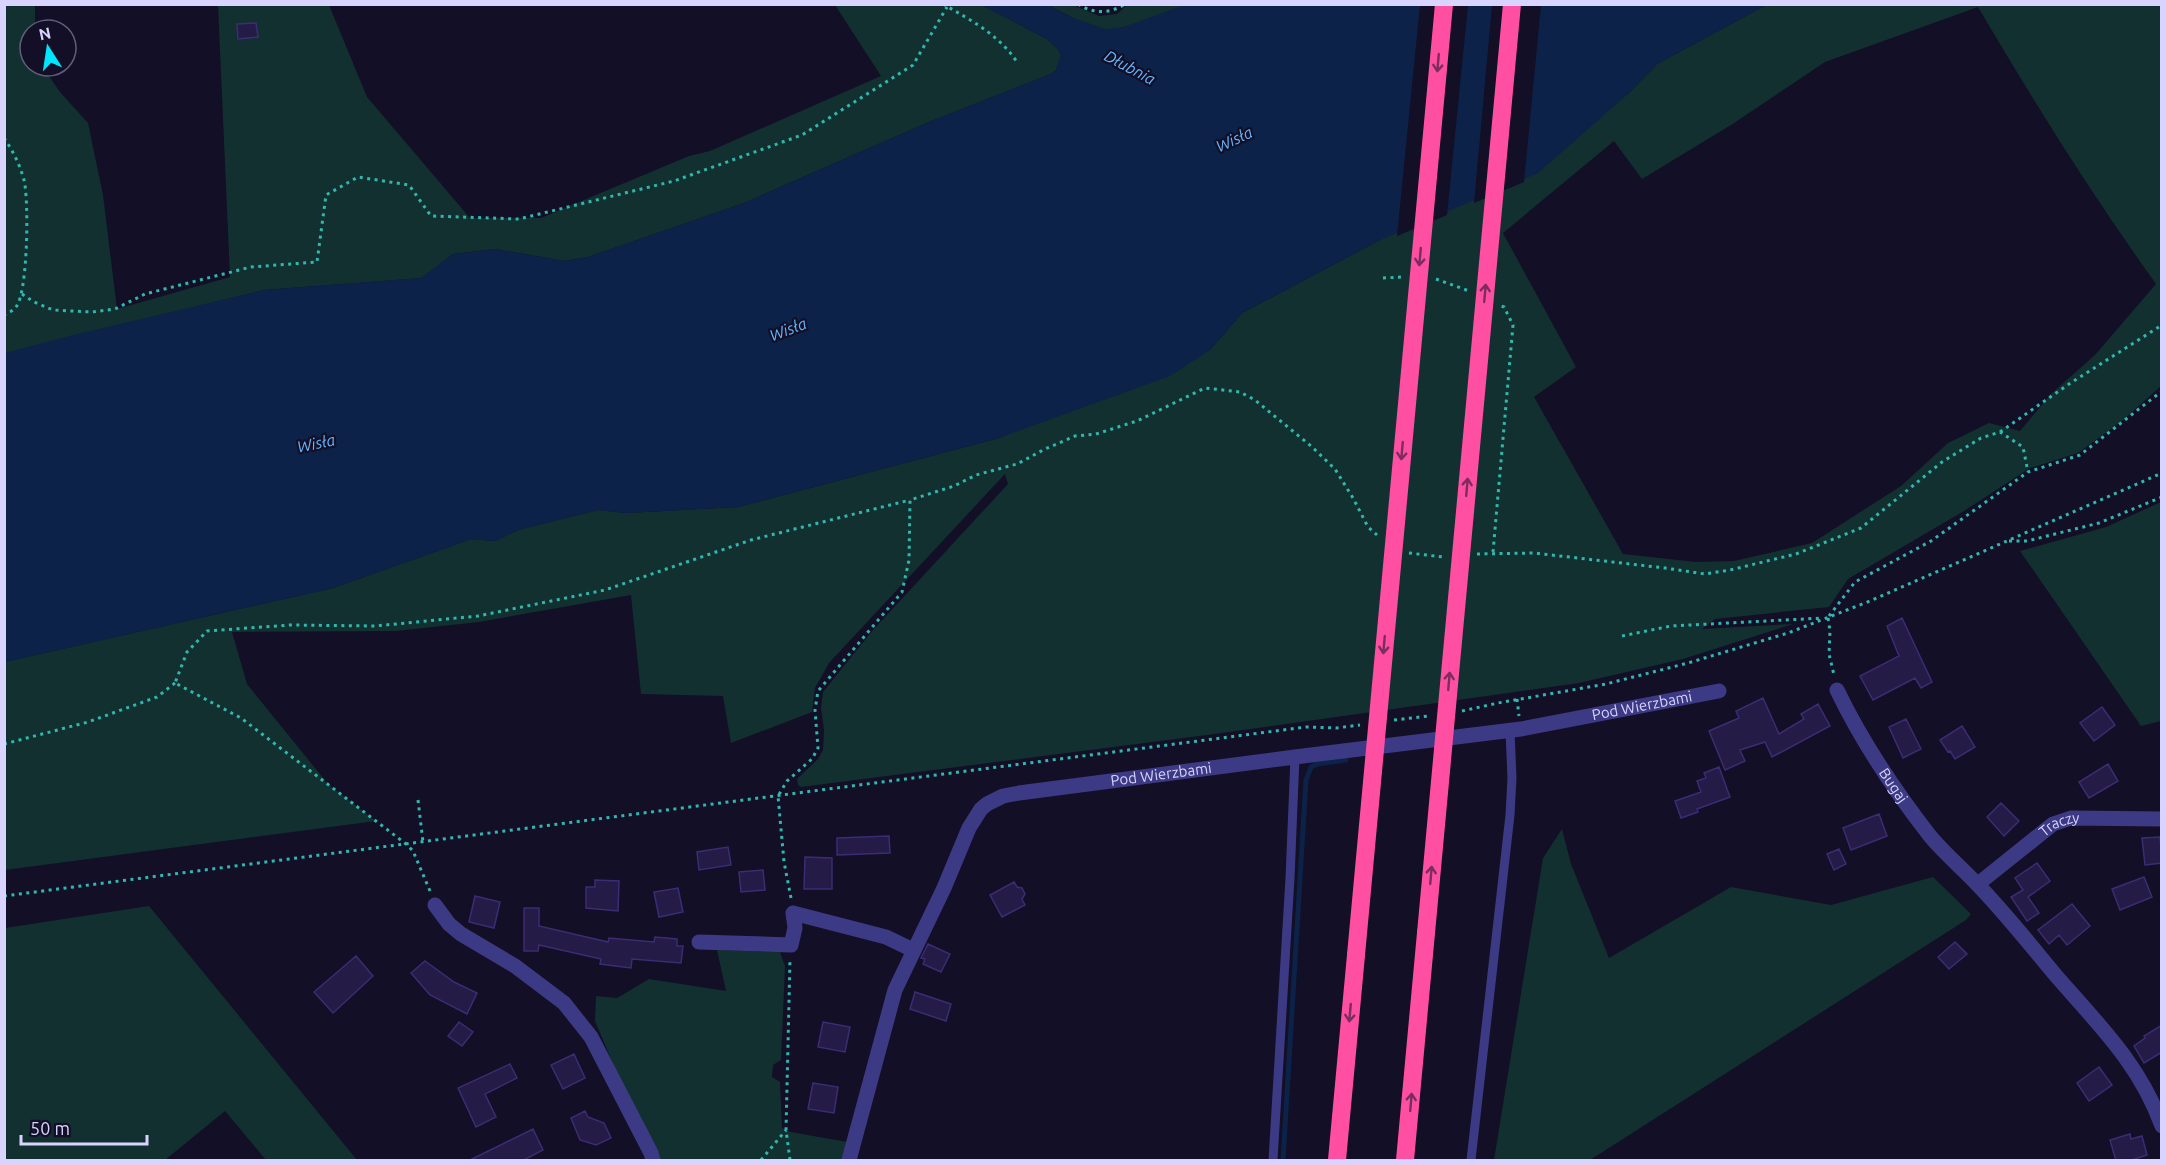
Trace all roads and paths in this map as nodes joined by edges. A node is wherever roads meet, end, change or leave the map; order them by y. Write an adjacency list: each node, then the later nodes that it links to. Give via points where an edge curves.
1 (1078, 4): 2 (path, via 1099,12 1110,12)
2 (1125, 4)
3 (1444, 4): 53 (highway, one-way to 53, bridge)
4 (1512, 4): 54 (highway, one-way to 4, bridge)
5 (945, 6): 6 (path, via 998,39); 8 (path, via 913,65 802,135 674,181 519,219 432,216 409,185 358,177 326,195 317,262 251,267 146,294 115,309 92,312 52,310)
6 (1017, 62)
7 (4, 138): 8 (path, via 26,186)
8 (22, 294): 9 (path, via 16,307)
9 (4, 315)
10 (2162, 325): 12 (path)
11 (2162, 391): 13 (path, via 2080,455)
12 (2000, 432): 13 (path, via 2023,447); 20 (path, via 1981,438 1942,462 1861,528 1796,554 1730,570 1705,574 1534,553)
13 (2028, 472): 22 (path, via 1931,541 1856,582)
14 (2162, 473): 17 (path)
15 (2162, 497): 17 (path, via 2099,523 2027,541)
16 (910, 500): 18 (path, via 1017,464 1075,436 1137,421 1205,388 1240,392 1255,400 1311,446 1335,469 1368,527); 24 (path, via 751,540 605,590 478,616 375,626 290,625 207,631 188,652); 34 (path, via 909,560 902,592 818,691 818,748)
17 (2008, 540): 22 (path)
18 (1385, 542)
19 (1402, 550): 21 (path, via 1438,558)
20 (1471, 554)
21 (1449, 556)
22 (1828, 618): 23 (path, via 1671,626); 25 (path, via 1829,654); 27 (path, via 1754,644 1606,684)
23 (1622, 636)
24 (175, 683): 32 (path, via 157,697 88,722); 38 (path, via 240,718)
25 (1837, 690): 39 (street, Bugaj, via 1892,783 1936,842)
26 (1719, 691): 31 (street, Pod Wierzbami)
27 (1461, 711)
28 (1439, 714): 29 (path)
29 (1393, 720)
30 (1370, 723): 34 (path, via 1306,727)
31 (1510, 731): 33 (street, Pod Wierzbami); 55 (lane, via 1510,814)
32 (4, 744)
33 (1295, 757): 45 (street, Pod Wierzbami, via 1019,793 994,800 981,809 969,828); 52 (lane)
34 (778, 796): 37 (path); 42 (path)
35 (418, 800): 37 (path)
36 (2162, 819): 39 (street, Traczy, via 2071,818 2054,824)
37 (423, 842): 38 (path)
38 (406, 844): 40 (path); 41 (path)
39 (1978, 884): 46 (street, Bugaj, via 2127,1057)
40 (4, 896)
41 (435, 905): 48 (street, via 461,934 515,966 564,1004 591,1037)
42 (793, 913): 44 (street); 45 (street, via 886,937)
43 (699, 942): 44 (street)
44 (791, 945): 47 (path)
45 (913, 950): 51 (street, Pod Wierzbami, via 895,990)
46 (2162, 1126)
47 (786, 1130): 49 (path); 50 (path)
48 (653, 1161)
49 (761, 1161)
50 (790, 1161)
51 (849, 1161)
52 (1273, 1161)
53 (1336, 1161)
54 (1405, 1161)
55 (1471, 1161)

